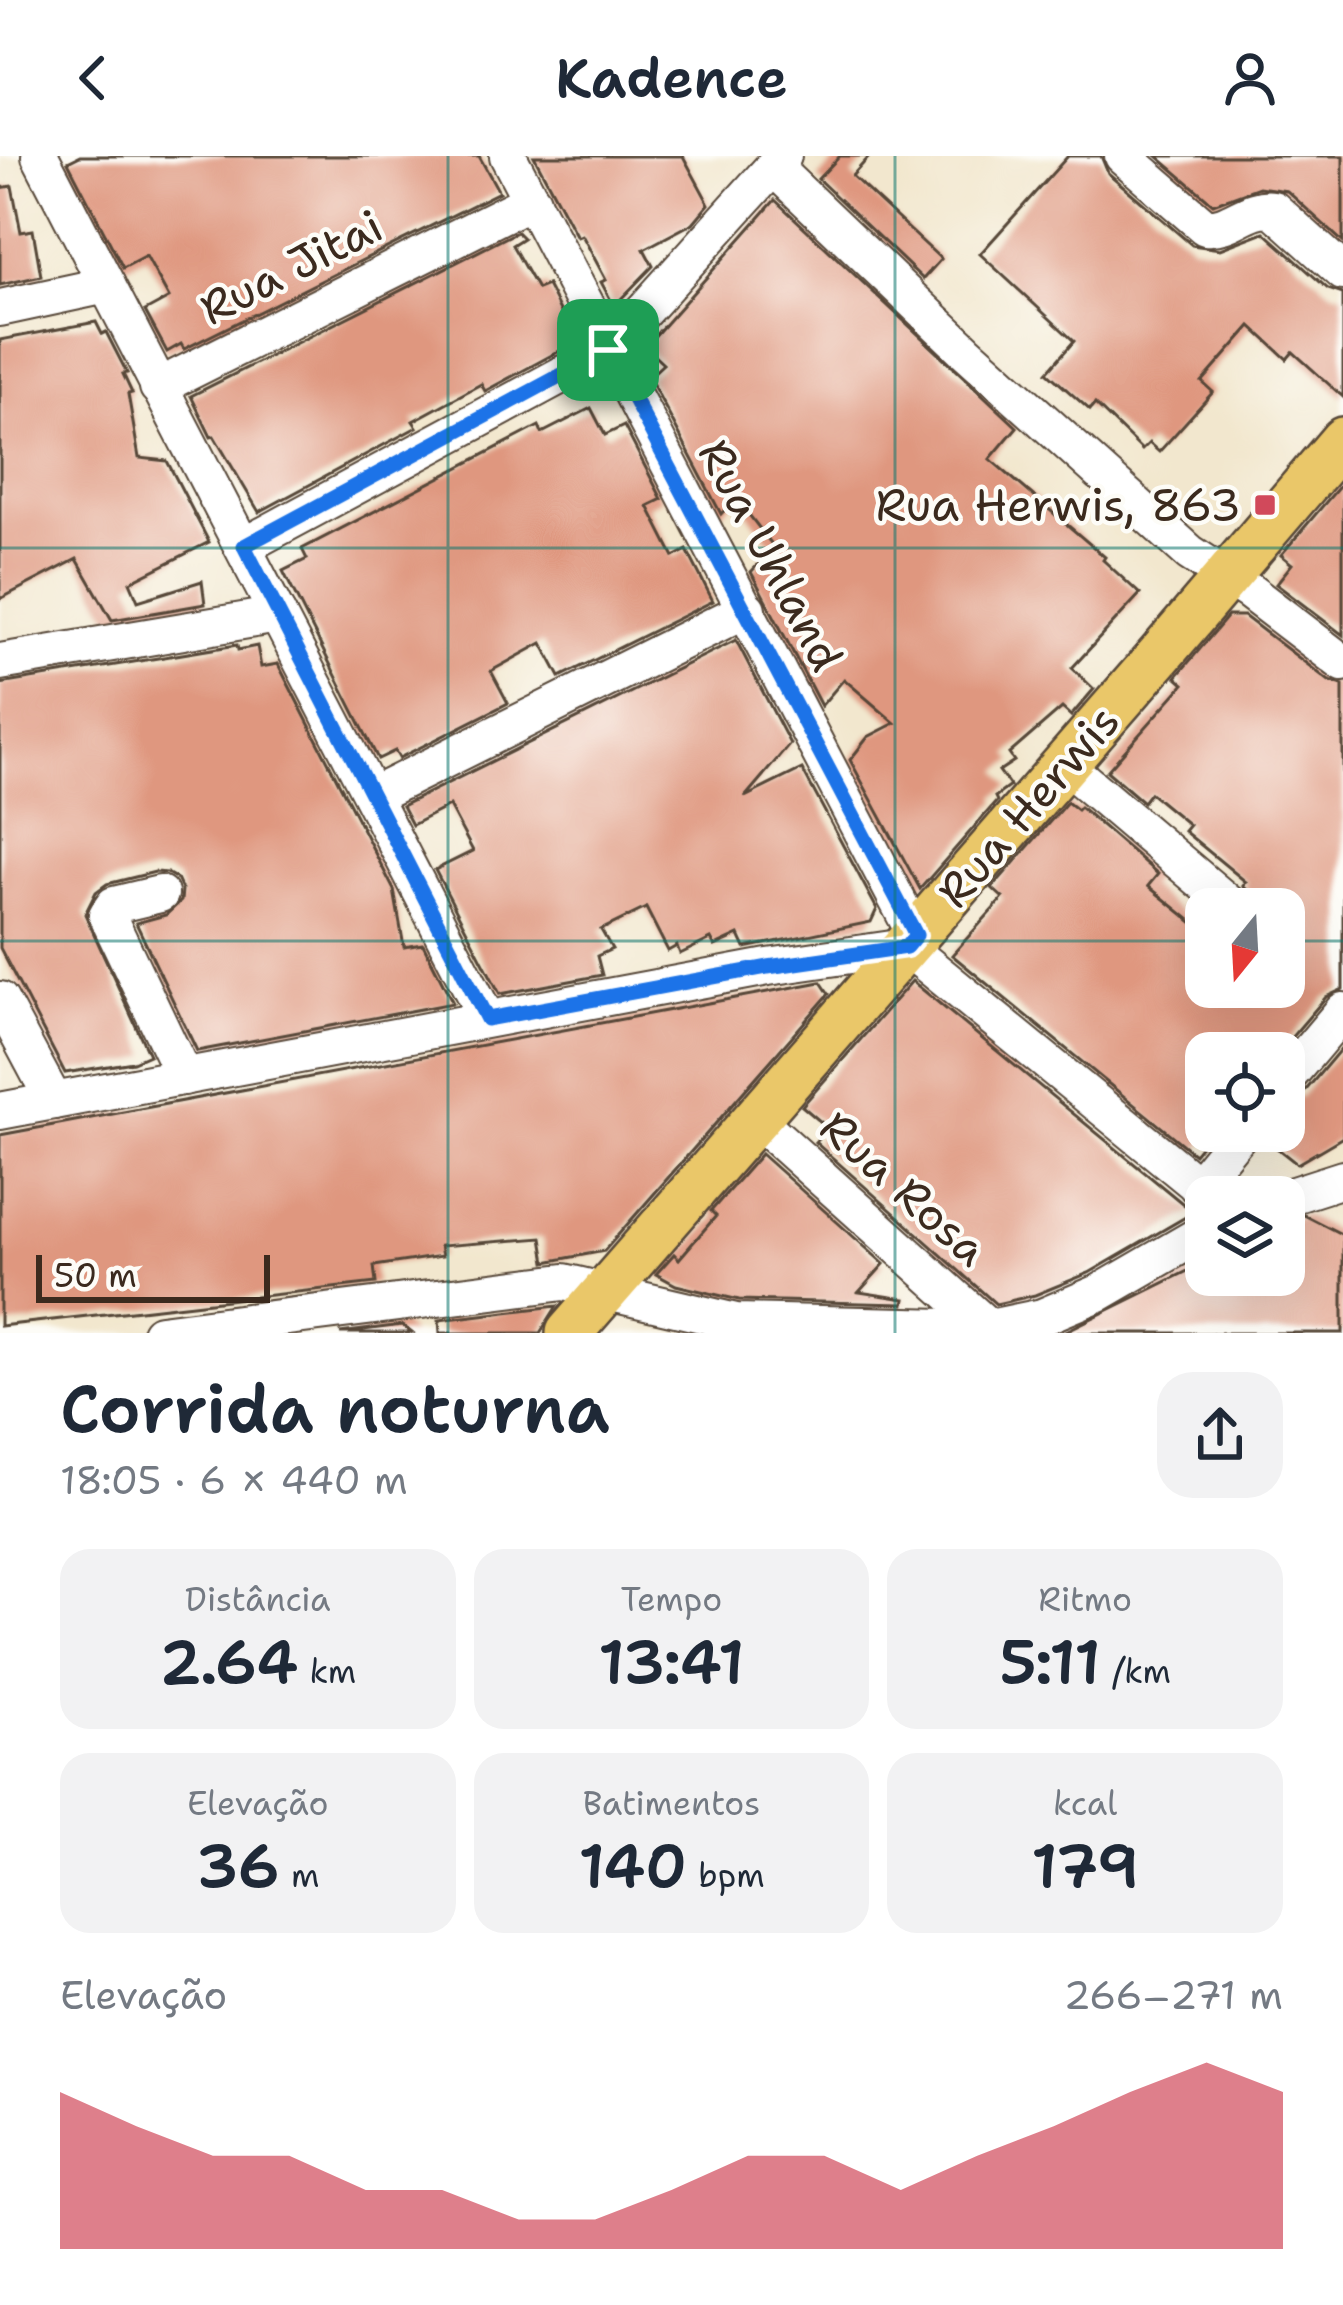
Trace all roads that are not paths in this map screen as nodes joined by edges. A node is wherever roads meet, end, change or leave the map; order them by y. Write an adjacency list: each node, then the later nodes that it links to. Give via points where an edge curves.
1 (40, 156): 7 (street)
2 (508, 156): 5 (street, Rua Uhland)
3 (1123, 156): 6 (street, via 1205,227 1273,209)
4 (778, 162): 9 (street); 13 (street, via 1000,382)
5 (532, 200): 9 (street, Rua Uhland); 10 (street, Rua Jitai)
6 (1343, 272)
7 (107, 285): 8 (street); 10 (street)
8 (0, 308)
9 (608, 350): 12 (street); 14 (street, Rua Uhland)
10 (158, 387): 12 (street)
11 (1343, 440): 13 (main road, Rua Herwis)
12 (244, 546): 15 (street)
13 (1225, 576): 17 (street); 18 (main road, Rua Herwis)
14 (747, 609): 19 (street); 22 (street, Rua Uhland)
15 (278, 615): 16 (street); 19 (street)
16 (0, 662)
17 (1343, 663)
18 (1064, 764): 20 (street); 22 (main road, Rua Herwis)
19 (372, 796): 25 (street)
20 (1210, 888)
21 (160, 894): 27 (street, via 113,905 107,915)
22 (911, 941): 25 (street); 30 (main road, Rua Herwis); 31 (street)
23 (0, 1000): 28 (street)
24 (1343, 1011): 26 (street)
25 (487, 1019): 27 (street)
26 (1305, 1056)
27 (184, 1077): 28 (street)
28 (54, 1101): 29 (street)
29 (0, 1111)
30 (755, 1118): 35 (main road, Rua Herwis); 37 (street, Rua Rosa)
31 (1186, 1176)
32 (1343, 1179): 33 (street)
33 (1305, 1191)
34 (1185, 1244): 36 (street)
35 (604, 1294): 38 (street, via 736,1322); 39 (street, via 563,1282); 40 (main road, Rua Herwis)
36 (1050, 1325): 37 (street)
37 (989, 1328): 38 (street)
38 (941, 1331)
39 (160, 1333)
40 (569, 1333)

